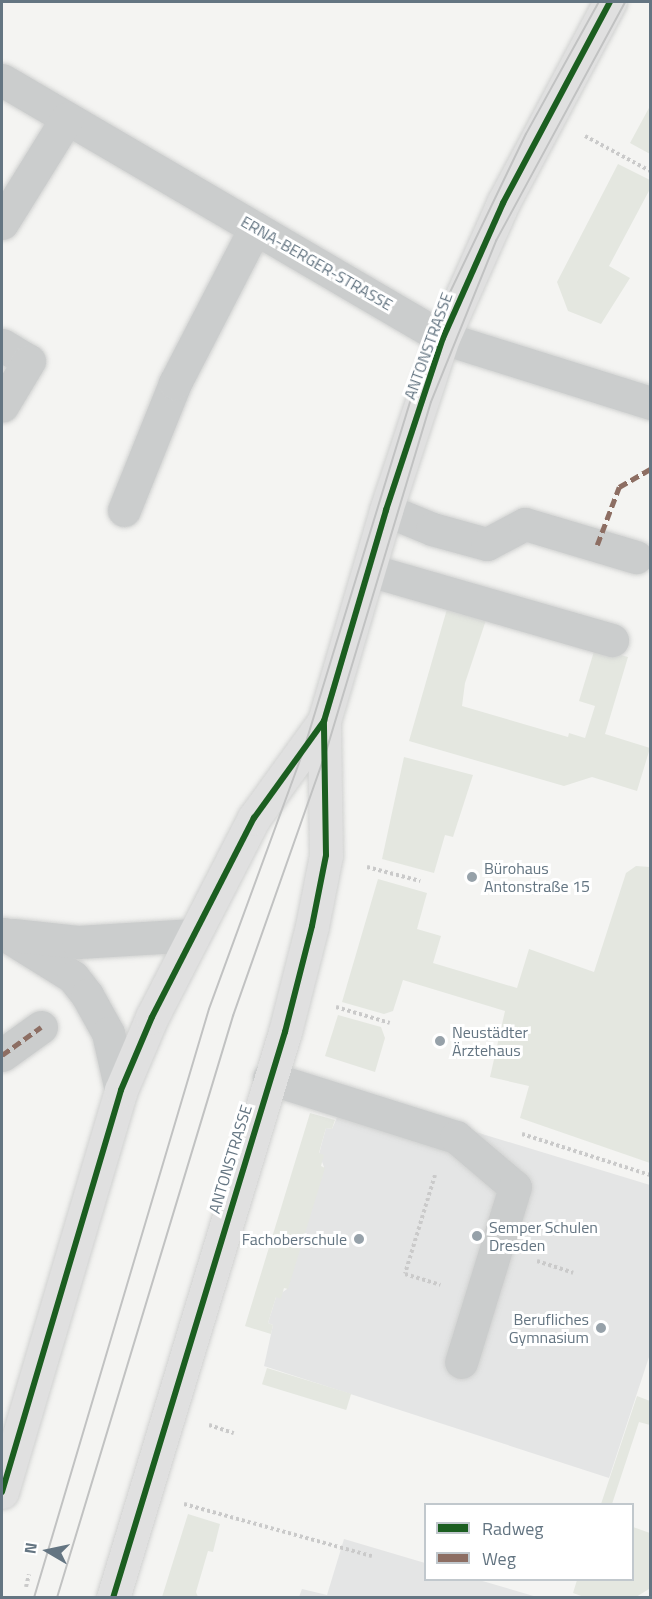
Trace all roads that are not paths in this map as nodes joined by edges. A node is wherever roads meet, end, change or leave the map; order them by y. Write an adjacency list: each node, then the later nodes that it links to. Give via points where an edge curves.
1 (610, 2): 6 (main road, ANTONSTRASSE, via 476,259)
2 (2, 80): 3 (street, ERNA-BERGER-STRASSE)
3 (67, 118): 4 (street); 5 (street, ERNA-BERGER-STRASSE)
4 (2, 222)
5 (255, 228): 6 (street, ERNA-BERGER-STRASSE); 10 (street, via 175,382)
6 (443, 338): 8 (street, ERNA-BERGER-STRASSE); 11 (main road, ANTONSTRASSE)
7 (2, 345): 9 (street, via 28,361)
8 (651, 403)
9 (2, 406)
10 (124, 510)
11 (386, 510): 12 (street, via 432,529 487,544 525,524); 13 (main road, ANTONSTRASSE)
12 (636, 557)
13 (369, 570): 14 (street); 15 (main road, ANTONSTRASSE)
14 (612, 640)
15 (324, 721): 17 (main road, ANTONSTRASSE, via 254,818); 20 (main road, ANTONSTRASSE, via 326,855 312,926)
16 (3, 934): 17 (street, via 78,942); 21 (street, via 73,976 108,1033)
17 (194, 935): 21 (main road, ANTONSTRASSE, via 152,1017)
18 (41, 1027): 19 (street)
19 (2, 1055)
20 (269, 1078): 22 (street, via 456,1137 515,1186); 24 (main road, ANTONSTRASSE)
21 (121, 1090): 23 (main road, ANTONSTRASSE)
22 (461, 1362)
23 (2, 1492)
24 (112, 1598)

